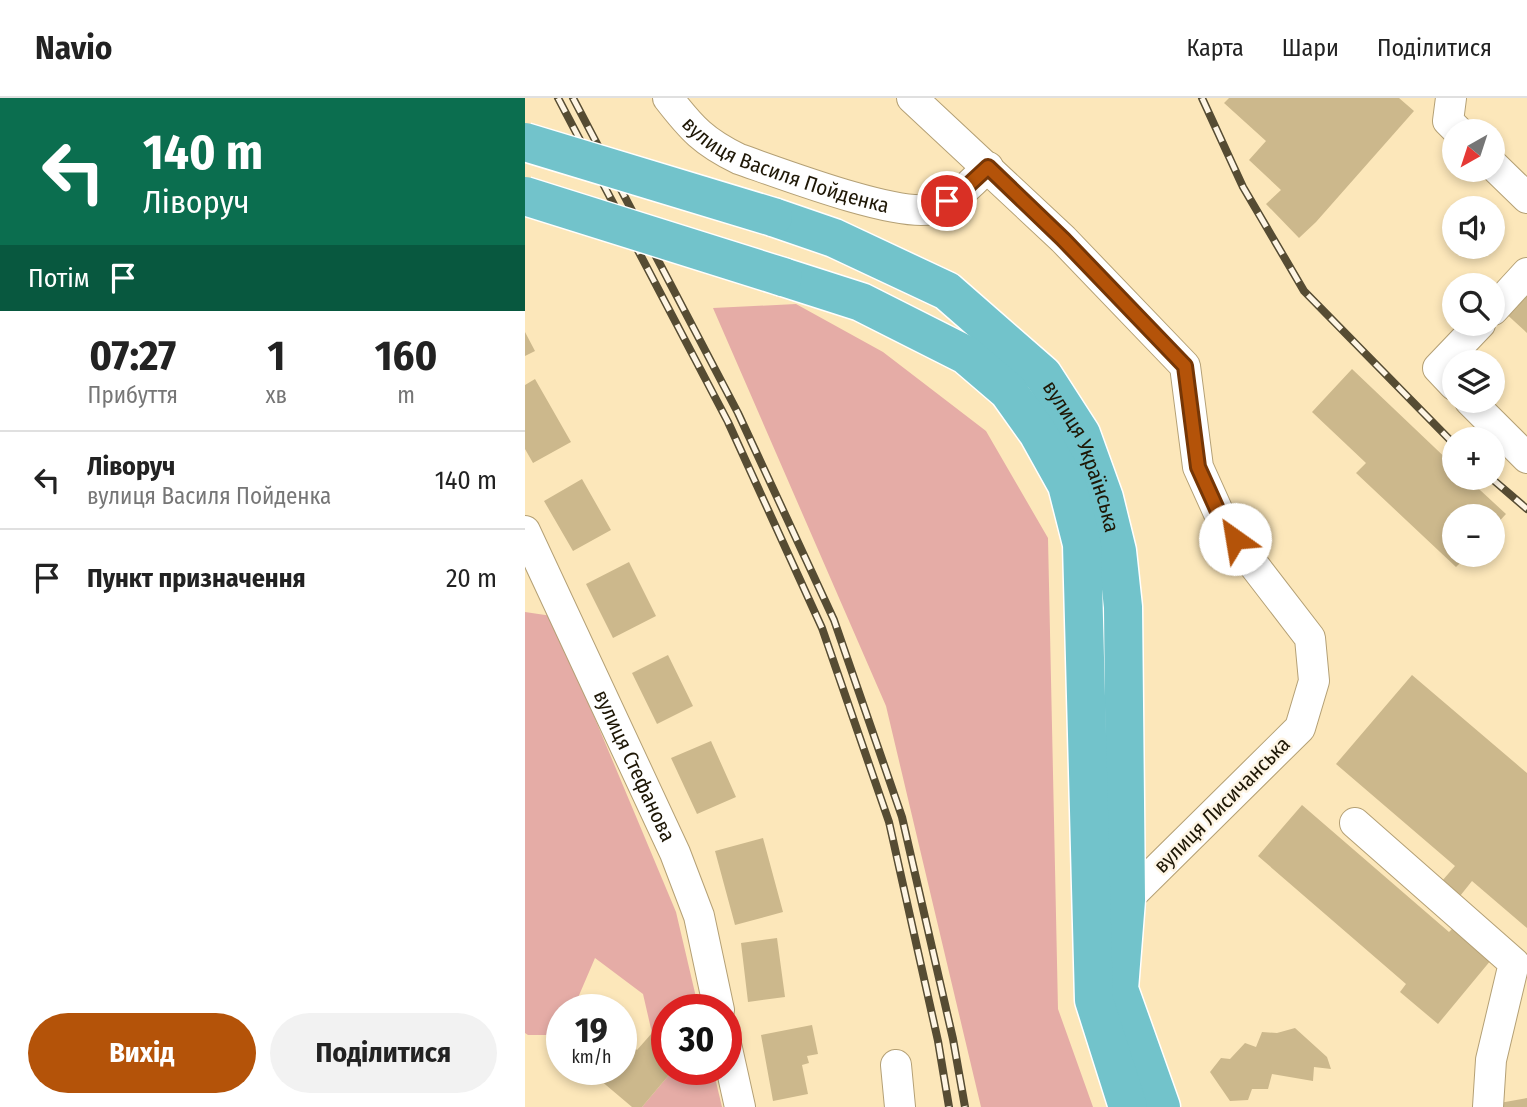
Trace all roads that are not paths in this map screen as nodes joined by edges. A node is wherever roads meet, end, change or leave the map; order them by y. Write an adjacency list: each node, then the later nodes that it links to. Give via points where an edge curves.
1 (668, 98): 6 (street, вулиця Василя Пойденка, via 694,131 739,159 898,209 932,209 961,192)
2 (912, 98): 6 (street, вулиця Лисичанська)
3 (1451, 98): 4 (street)
4 (1448, 119)
5 (525, 142): 18 (main road, вулиця Українська, bridge, via 834,238 947,291 1043,374 1081,434 1117,551 1123,607)
6 (988, 167): 18 (street, вулиця Лисичанська, via 1185,366 1198,467 1221,518 1310,638 1314,681 1300,728)
7 (1505, 176): 9 (street)
8 (525, 196): 24 (main road, вулиця Українська, bridge, via 862,302 966,355 1008,391 1038,433 1067,485 1082,544 1094,1000)
9 (1527, 198)
10 (1527, 273): 11 (street)
11 (1505, 297)
12 (1469, 336): 13 (street)
13 (1455, 350)
14 (1482, 413): 15 (street)
15 (1527, 458)
16 (525, 531): 19 (street, вулиця Стефанова, via 675,853 699,916)
17 (1355, 823): 26 (street, via 1514,963 1491,1060)
18 (1125, 900): 25 (main road, вулиця Українська, via 1118,989)
19 (716, 994)
20 (896, 1065): 23 (street)
21 (735, 1085): 22 (street)
22 (740, 1107)
23 (900, 1107)
24 (1128, 1107)
25 (1161, 1107)
26 (1488, 1107)

